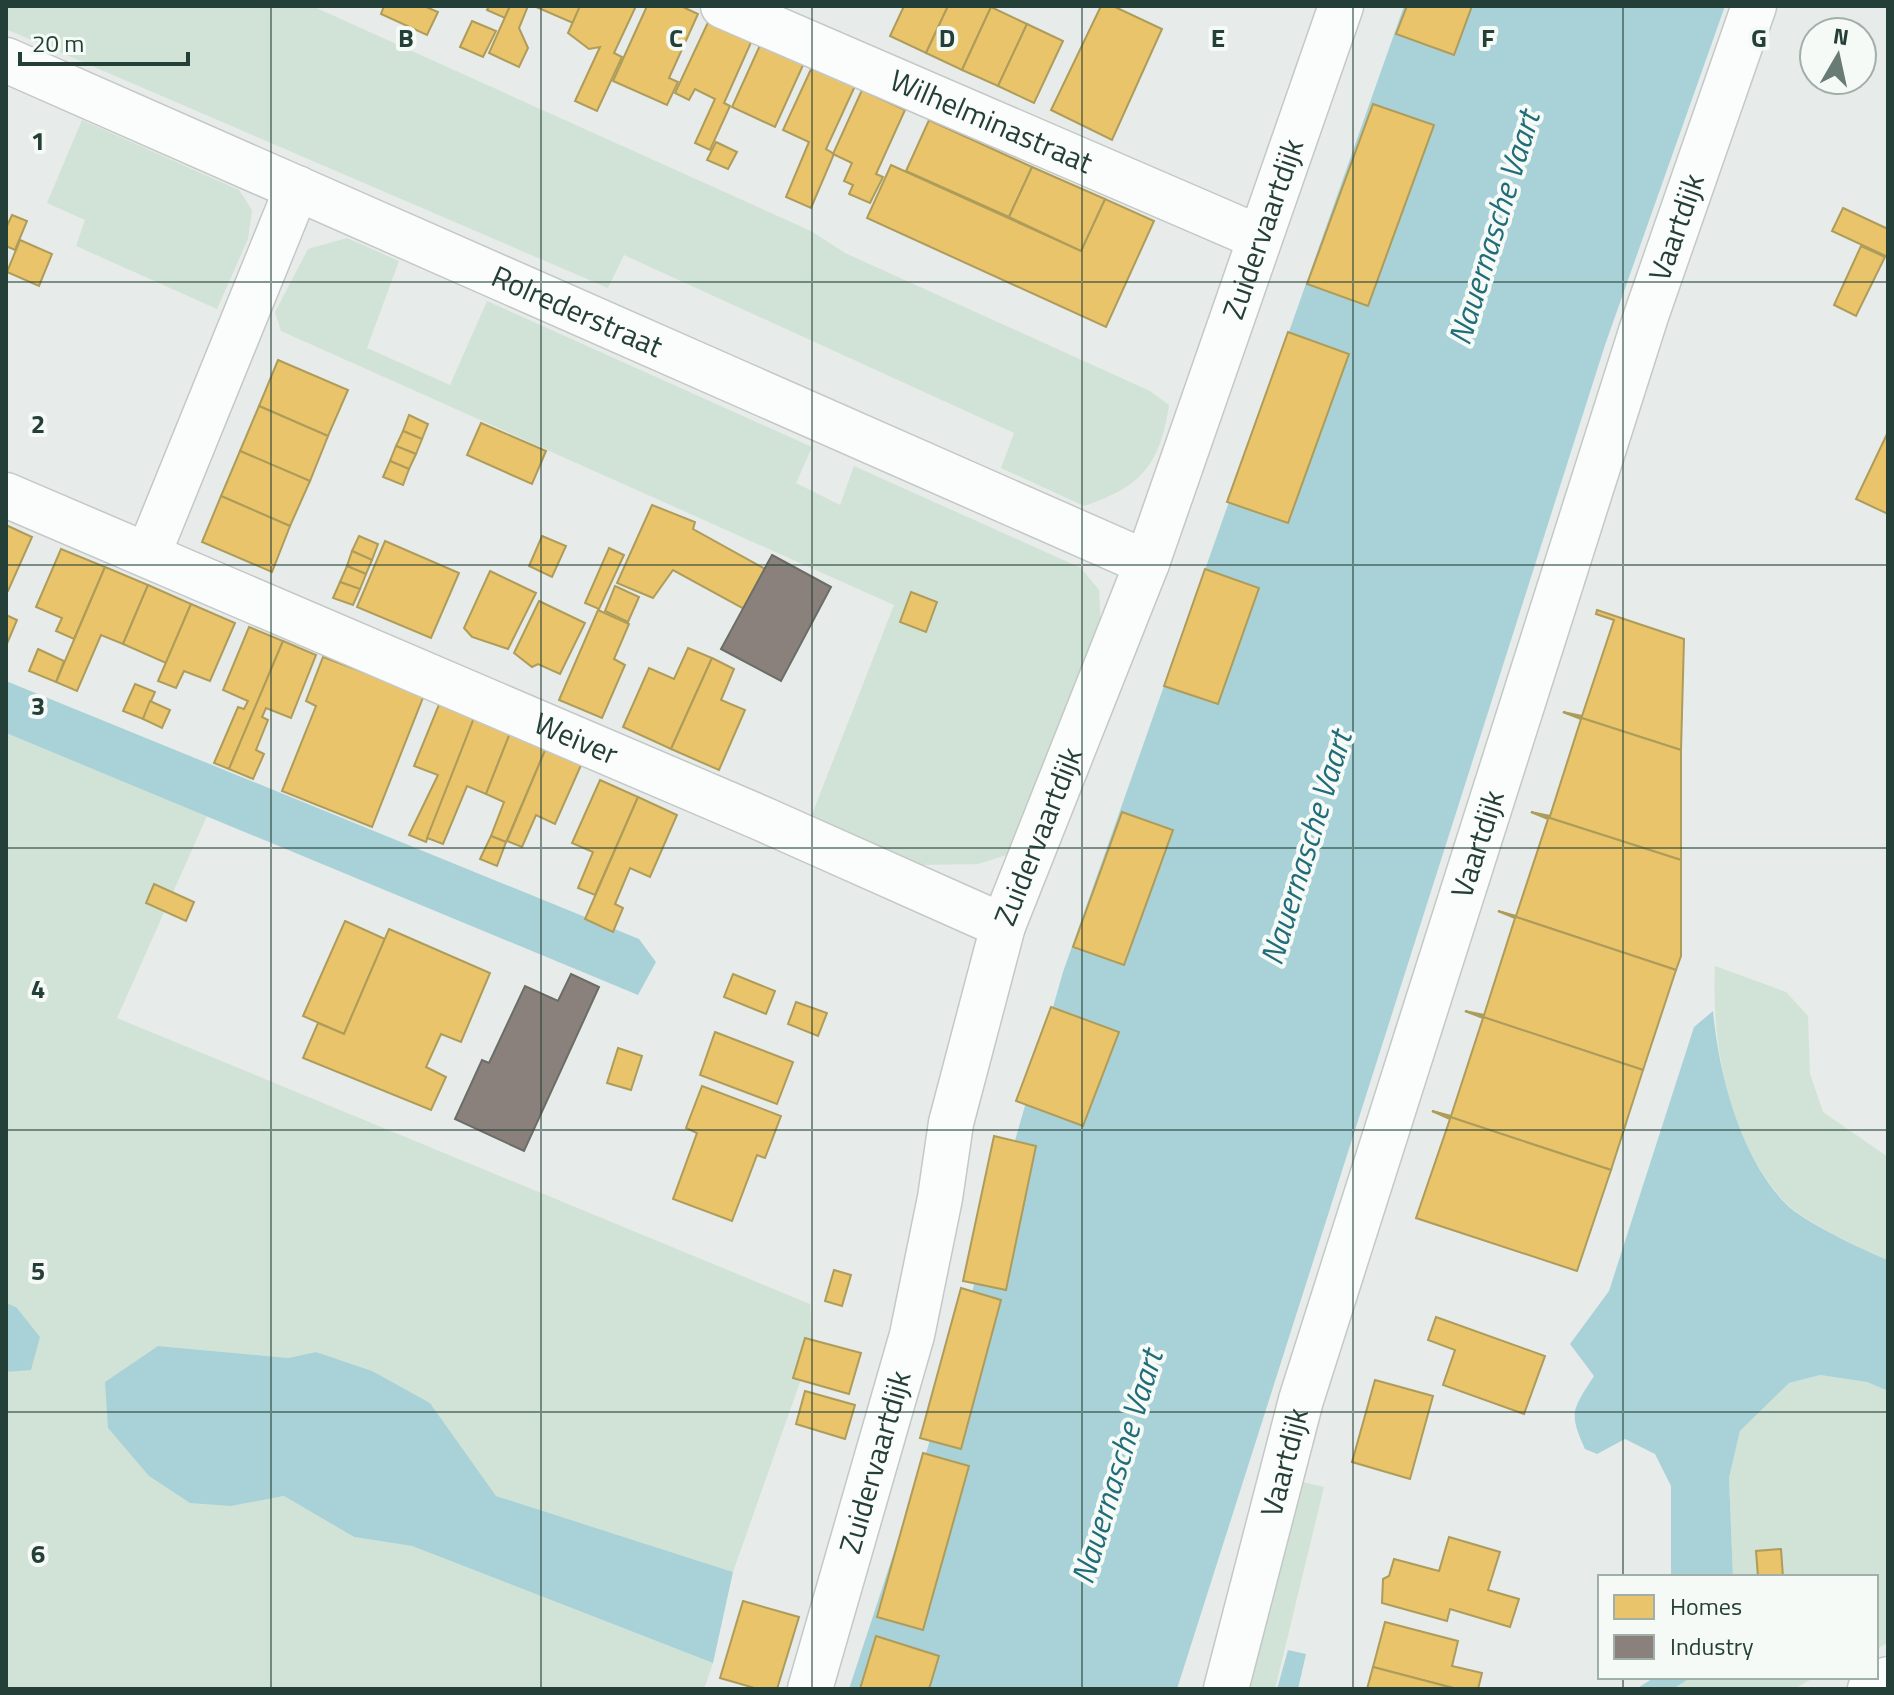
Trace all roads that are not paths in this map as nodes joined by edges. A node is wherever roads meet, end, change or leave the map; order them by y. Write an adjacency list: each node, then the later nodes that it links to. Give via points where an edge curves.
1 (723, 6): 6 (street, Wilhelminastraat)
2 (1341, 6): 6 (street, Zuidervaartdijk)
3 (1754, 6): 13 (street, Vaartdijk, via 1646,316 1301,1400)
4 (6, 60): 5 (street, Rolrederstraat)
5 (297, 188): 8 (street); 9 (street, Rolrederstraat)
6 (1258, 237): 9 (street, Zuidervaartdijk)
7 (6, 495): 8 (street, Weiver)
8 (148, 555): 10 (street, Weiver)
9 (1147, 563): 10 (street, Zuidervaartdijk)
10 (1003, 926): 12 (street, Zuidervaartdijk, via 951,1123 912,1335)
11 (1888, 1679): 14 (street)
12 (810, 1689)
13 (1226, 1689)
14 (1870, 1689)

